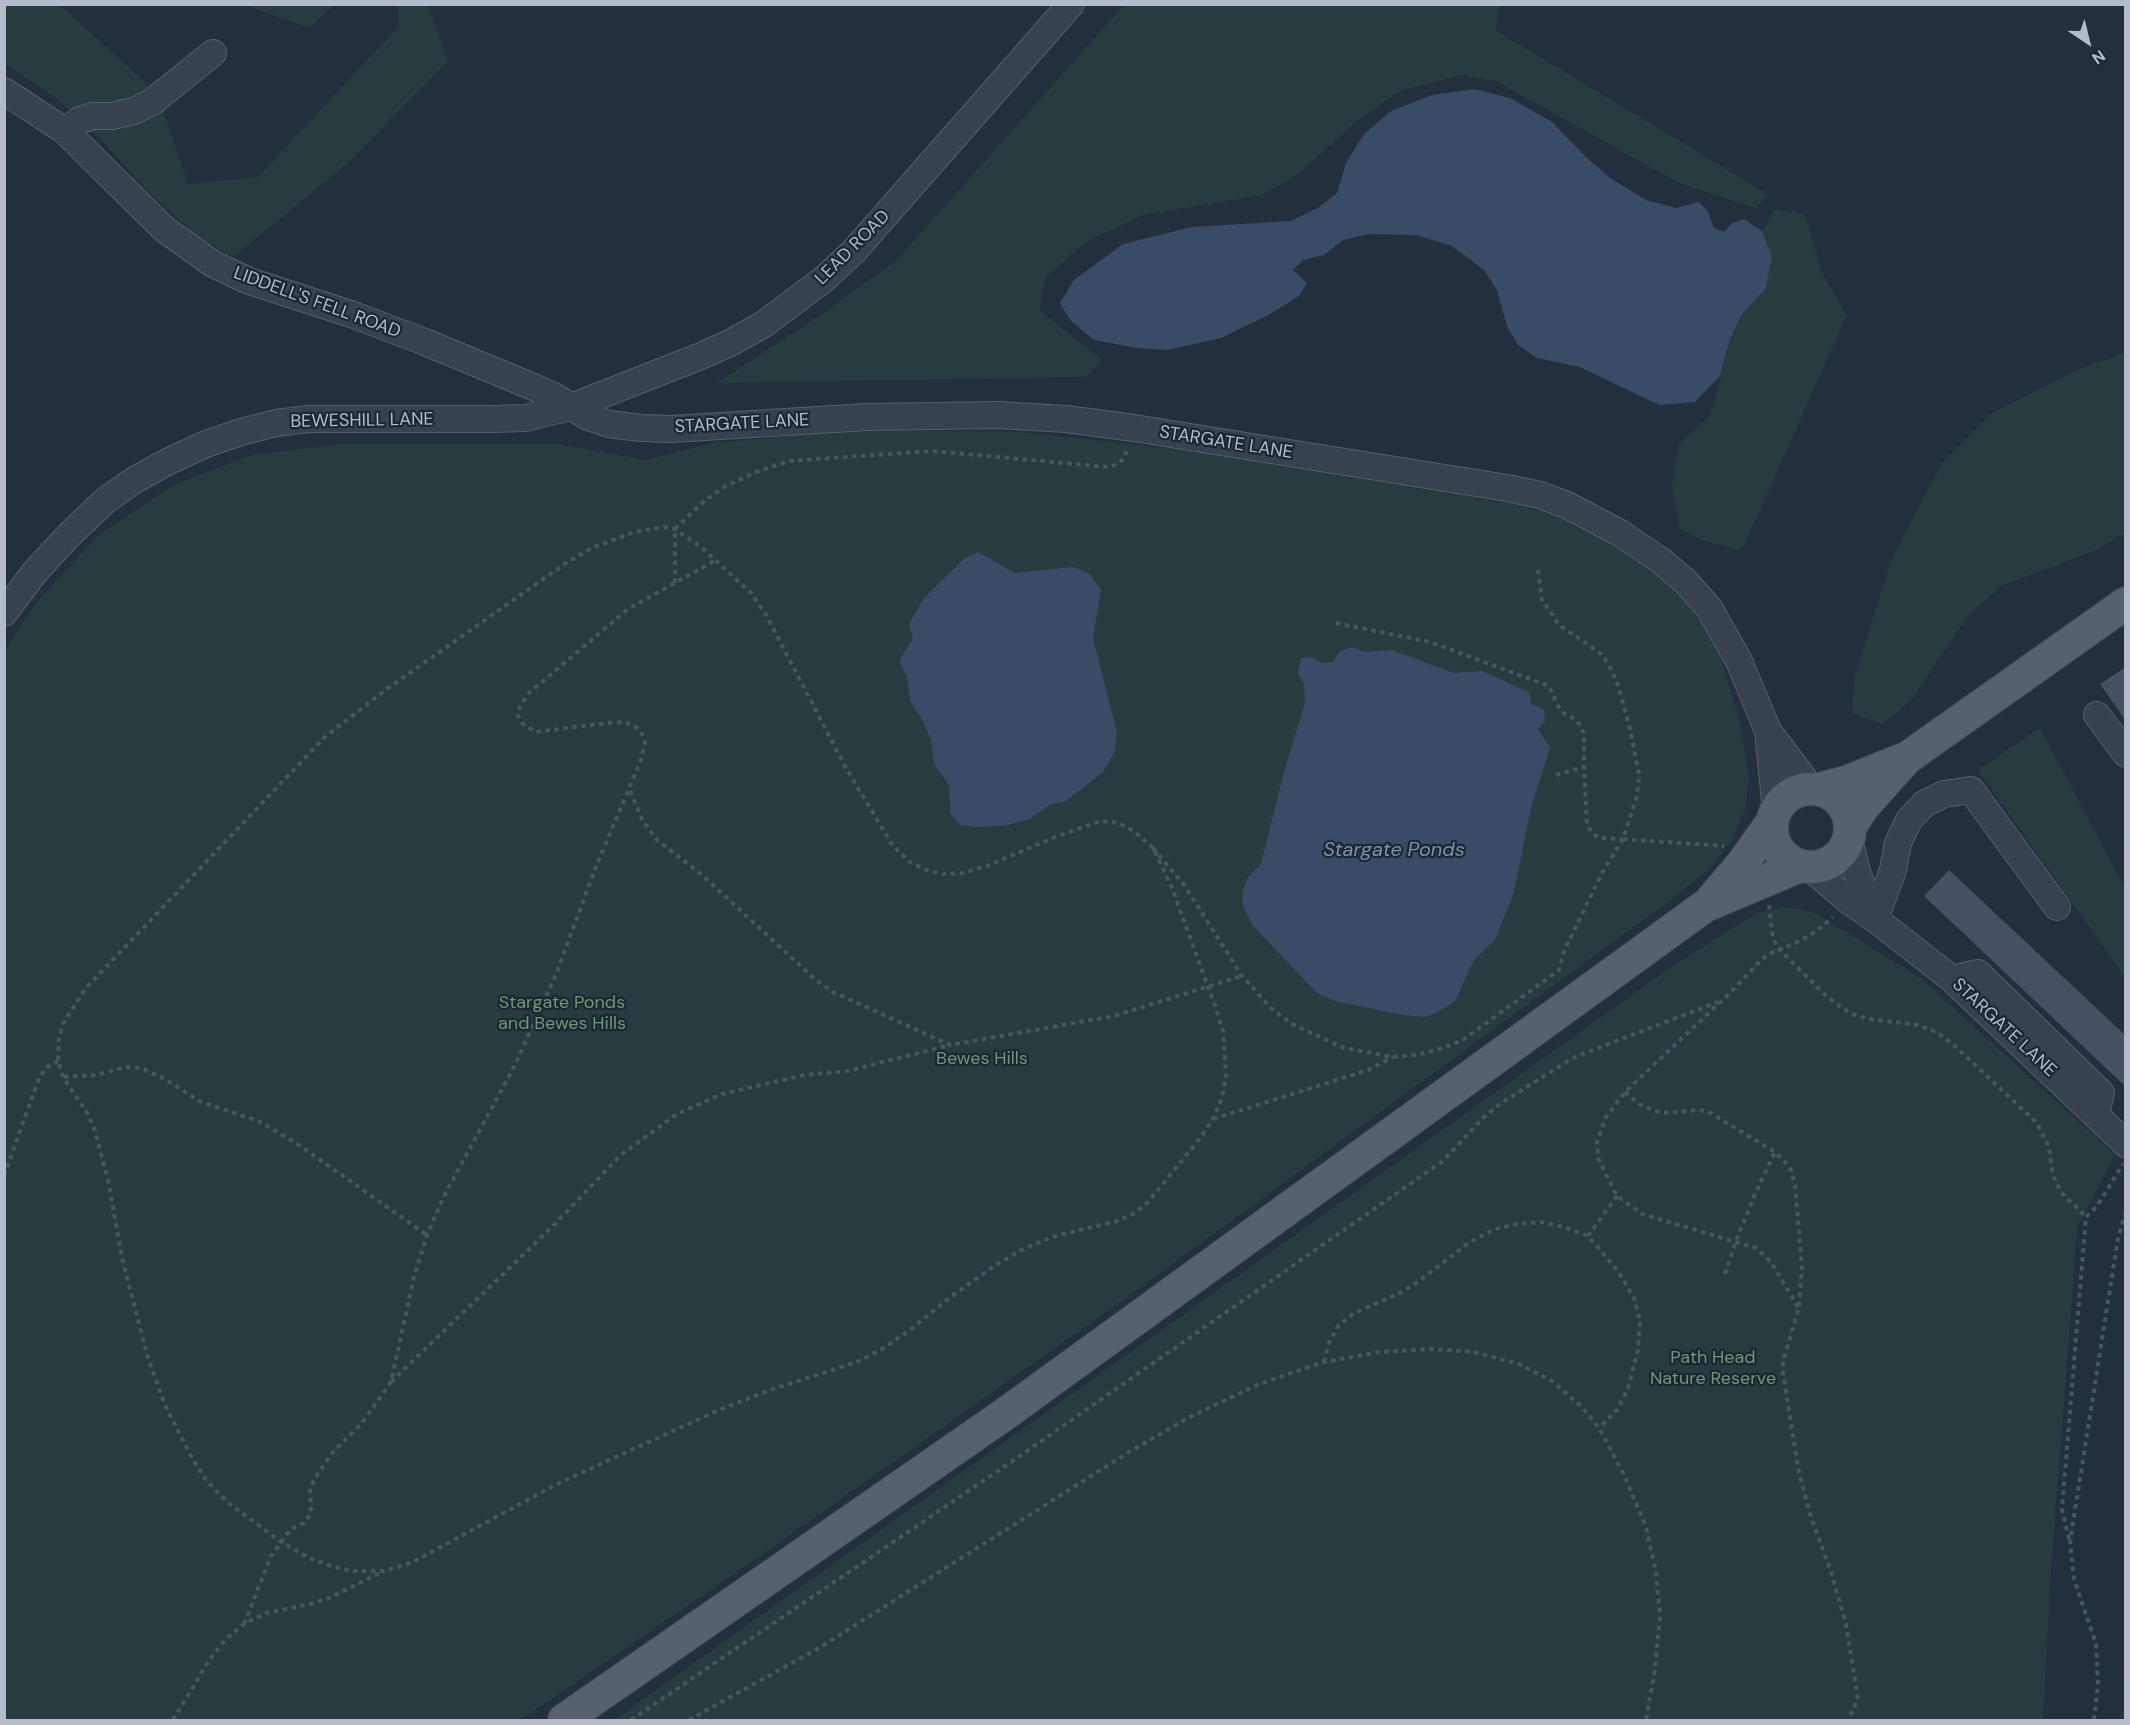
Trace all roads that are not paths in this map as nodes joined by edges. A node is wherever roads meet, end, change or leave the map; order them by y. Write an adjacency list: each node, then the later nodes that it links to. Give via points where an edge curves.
1 (1071, 4): 5 (street, LEAD ROAD, via 854,251 793,304 732,342)
2 (213, 53): 4 (street, via 152,102 134,111 80,120)
3 (4, 91): 4 (street, LIDDELL'S FELL ROAD)
4 (65, 131): 5 (street, LIDDELL'S FELL ROAD, via 164,229 213,264 249,281 425,342 542,390)
5 (571, 407): 7 (street, BEWESHILL LANE, via 525,418 494,420 308,419 241,432 169,461 106,500 34,573); 9 (street, STARGATE LANE, via 609,424 641,428 867,417 998,415 1066,419 1540,495 1620,533 1686,582 1709,608 1739,661)
6 (2126, 603): 11 (main road)
7 (4, 613)
8 (2097, 715): 10 (street)
9 (1768, 731): 12 (street, STARGATE LANE); 13 (street, STARGATE LANE)
10 (2126, 754)
11 (1907, 758): 12 (main road, via 1846,782); 14 (main road, via 1863,807)
12 (1815, 788): 13 (main road, via 1791,794); 14 (main road, via 1829,792 1845,806 1850,816)
13 (1774, 816): 15 (main road, via 1776,846 1790,860); 16 (main road, via 1742,864)
14 (1850, 832): 15 (main road, via 1845,849 1829,863); 18 (street, via 1857,872)
15 (1805, 866): 16 (main road); 18 (street, STARGATE LANE)
16 (1705, 906): 20 (main road, via 1005,1414)
17 (2057, 907): 18 (street, via 1971,790 1944,794 1924,804 1909,820)
18 (1875, 919): 19 (street, STARGATE LANE, via 1952,979)
19 (2126, 1144)
20 (564, 1720)

